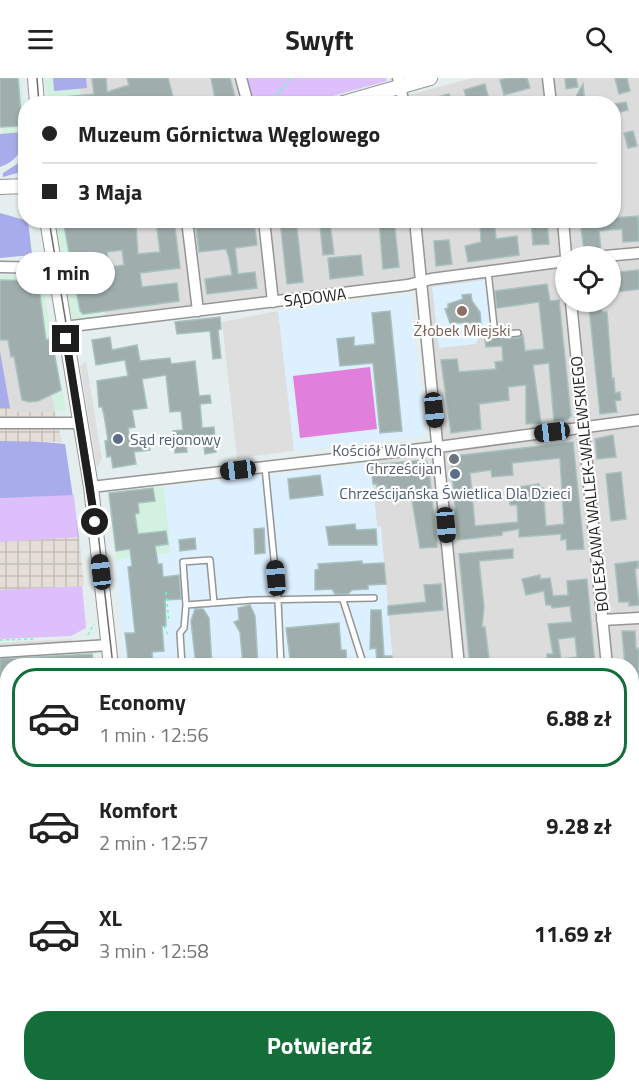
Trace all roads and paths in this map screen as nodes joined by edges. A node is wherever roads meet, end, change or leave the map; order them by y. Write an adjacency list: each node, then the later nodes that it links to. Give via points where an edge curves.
1 (35, 78): 7 (street)
2 (241, 78): 8 (street)
3 (290, 78): 9 (path)
4 (430, 78): 6 (street)
5 (548, 78): 11 (street)
6 (399, 82): 10 (street)
7 (36, 96)
8 (246, 96)
9 (275, 96)
10 (361, 96)
11 (549, 96)
12 (18, 186): 13 (street)
13 (0, 187)
14 (48, 228): 24 (street)
15 (188, 228): 28 (street)
16 (265, 228): 27 (street)
17 (416, 228): 26 (street)
18 (564, 228): 19 (street)
19 (569, 246)
20 (621, 253): 21 (street)
21 (639, 253)
22 (555, 266): 25 (street, SĄDOWA)
23 (0, 267): 24 (street)
24 (54, 268): 30 (street)
25 (488, 271): 26 (street, SĄDOWA); 31 (lane, via 495,335)
26 (421, 282): 27 (street, SĄDOWA); 36 (street)
27 (273, 302): 28 (street, SĄDOWA)
28 (198, 311): 30 (street, SĄDOWA)
29 (569, 312): 35 (street, BOLESŁAWA WALLEK-WALEWSKIEGO)
30 (64, 327): 34 (street)
31 (518, 333)
32 (639, 420): 35 (street)
33 (0, 423): 34 (street)
34 (80, 423): 38 (street)
35 (584, 428): 36 (street); 46 (street, BOLESŁAWA WALLEK-WALEWSKIEGO)
36 (438, 447): 37 (street); 60 (street)
37 (265, 467): 38 (street); 41 (lane)
38 (91, 487): 54 (street)
39 (166, 592): 48 (path, via 170,622)
40 (374, 598): 42 (lane)
41 (278, 600): 42 (lane); 43 (lane); 58 (lane)
42 (343, 600): 59 (lane)
43 (214, 603): 44 (lane); 44 (lane, via 210,560 183,562)
44 (186, 605): 57 (lane, via 180,633)
45 (639, 618): 46 (street)
46 (602, 620): 61 (street, BOLESŁAWA WALLEK-WALEWSKIEGO)
47 (94, 622): 51 (path, via 92,632)
48 (165, 622)
49 (164, 626): 50 (path)
50 (168, 634)
51 (83, 636)
52 (35, 639): 53 (path)
53 (0, 640)
54 (109, 645): 55 (street); 56 (street)
55 (0, 652)
56 (110, 658)
57 (182, 658)
58 (281, 658)
59 (361, 658)
60 (458, 658)
61 (606, 658)

